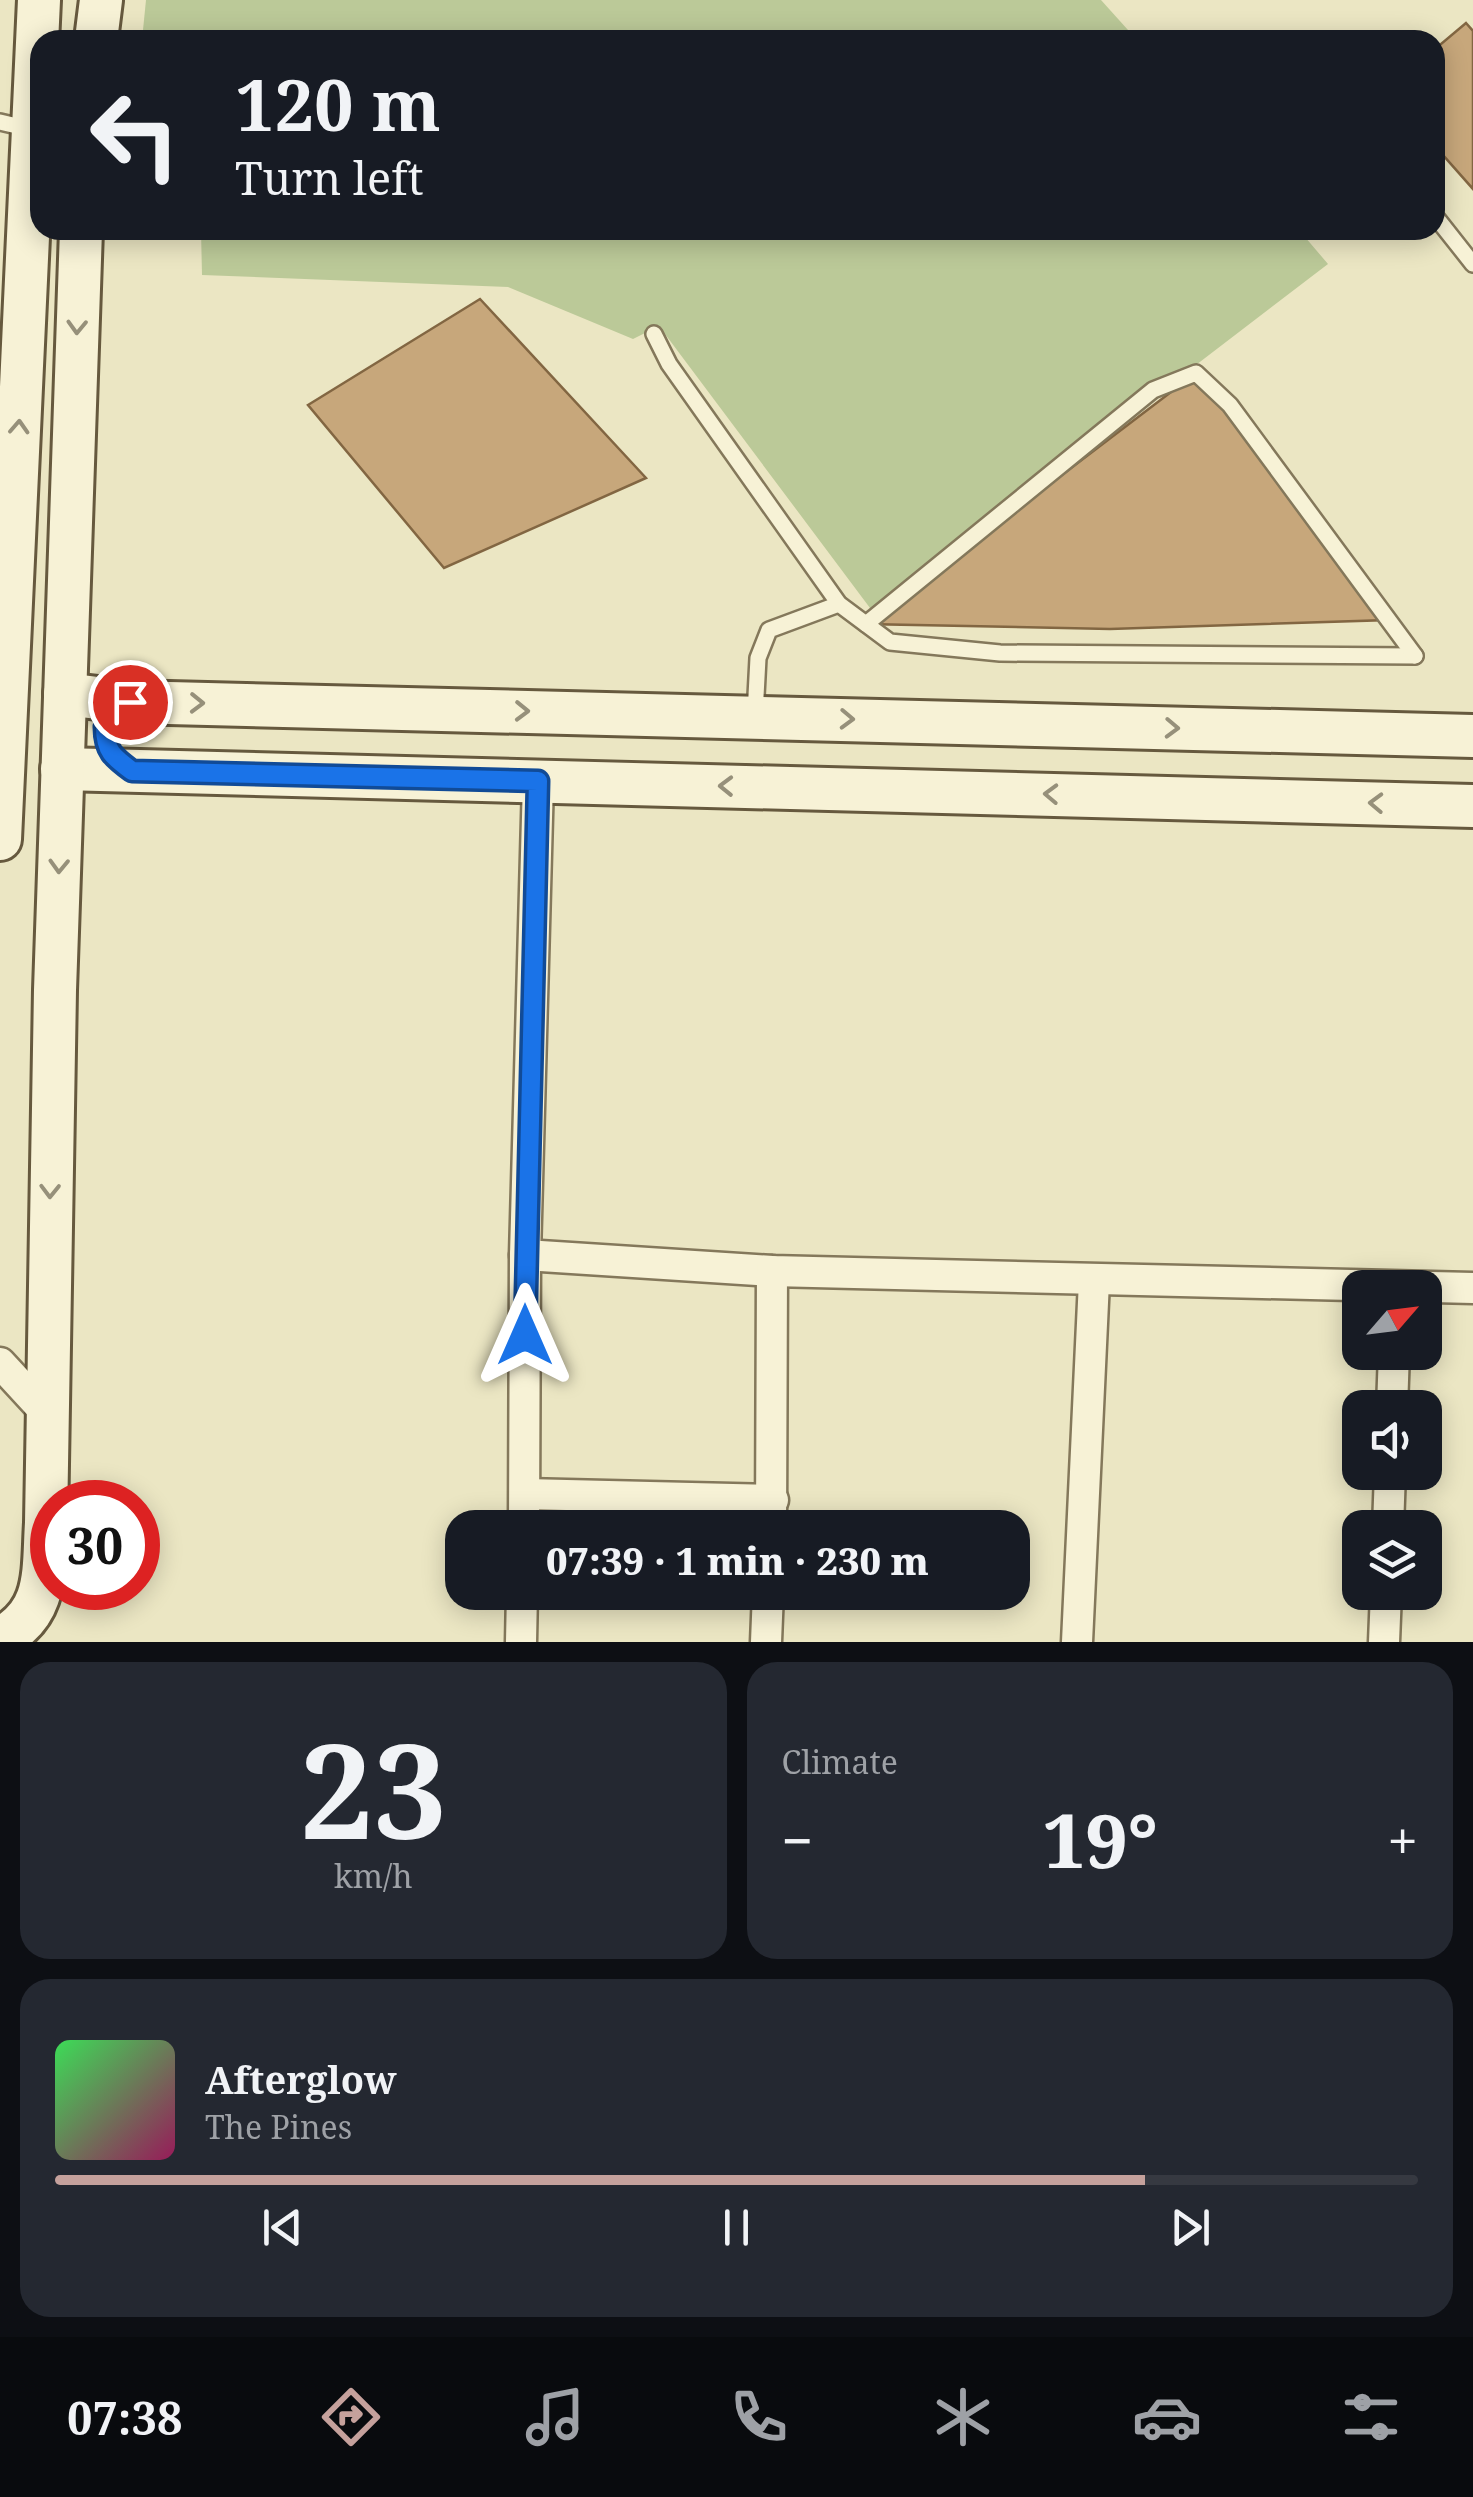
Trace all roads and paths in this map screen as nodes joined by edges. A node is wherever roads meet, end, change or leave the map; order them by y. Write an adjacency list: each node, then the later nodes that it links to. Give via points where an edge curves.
1 (39, 0): 3 (main road)
2 (101, 0): 4 (main road)
3 (33, 30)
4 (97, 30)
5 (30, 49): 6 (main road)
6 (16, 125): 21 (main road, one-way to 6)
7 (1445, 229): 9 (lane)
8 (81, 240): 13 (main road, one-way to 13)
9 (1473, 264)
10 (654, 334): 11 (lane)
11 (839, 604): 12 (lane); 15 (lane, via 769,630 758,658)
12 (866, 624): 12 (lane, via 890,642 1000,654 1415,656 1230,405 1196,373 1153,390)
13 (66, 694): 14 (main road); 17 (main road)
14 (130, 702): 15 (main road, one-way to 15); 18 (main road, via 105,727 105,744)
15 (756, 716): 16 (main road, one-way to 16)
16 (1473, 736)
17 (62, 768): 18 (main road); 29 (main road, one-way to 29)
18 (132, 771): 19 (main road)
19 (538, 781): 20 (main road, one-way to 19); 22 (street)
20 (1473, 806)
21 (0, 839)
22 (525, 1255): 23 (street); 30 (street)
23 (772, 1271): 24 (street); 33 (street)
24 (1094, 1281): 25 (street); 40 (street)
25 (1342, 1286)
26 (1442, 1288): 27 (street)
27 (1473, 1288)
28 (0, 1363): 29 (street)
29 (49, 1416): 37 (main road, via 42,1584)
30 (525, 1494): 31 (street); 32 (street)
31 (525, 1510)
32 (723, 1510)
33 (772, 1510)
34 (522, 1610): 38 (street)
35 (767, 1610): 39 (street)
36 (1385, 1610): 41 (street)
37 (16, 1636)
38 (521, 1642)
39 (766, 1642)
40 (1076, 1642)
41 (1384, 1642)

